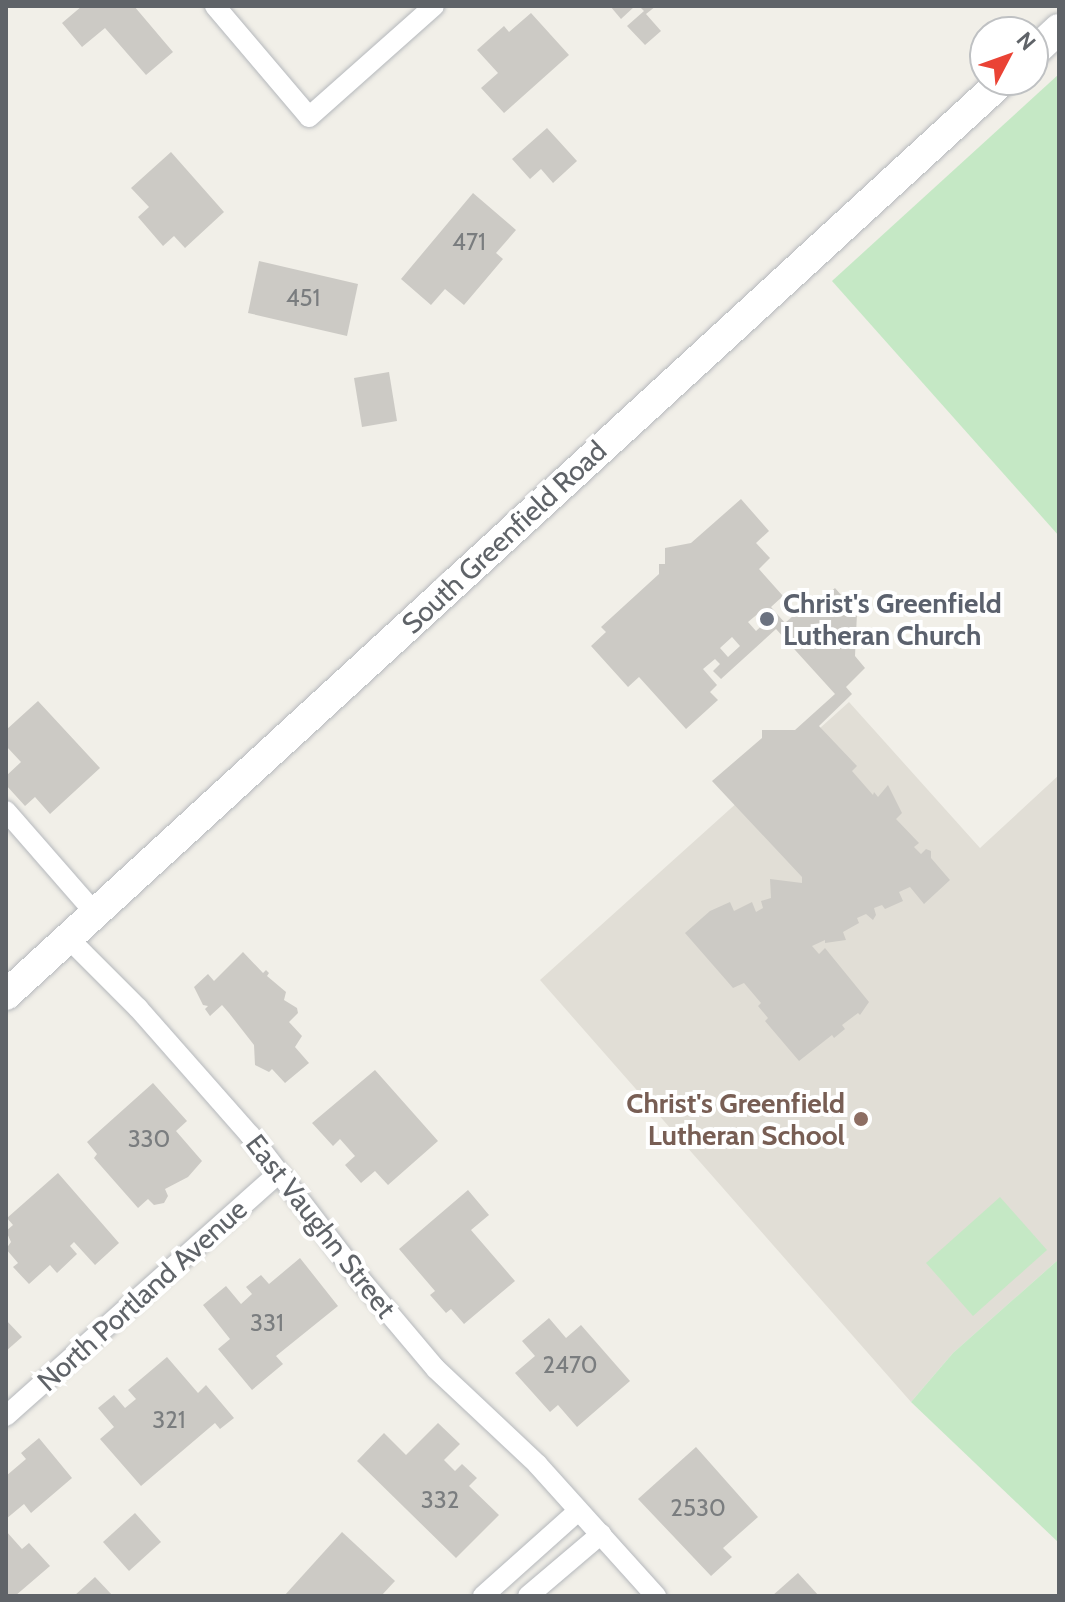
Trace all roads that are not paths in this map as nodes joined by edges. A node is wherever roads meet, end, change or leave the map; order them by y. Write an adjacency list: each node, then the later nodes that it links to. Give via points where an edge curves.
1 (215, 6): 2 (street, via 309,117)
2 (434, 6)
3 (986, 96): 5 (main road, South Greenfield Road)
4 (6, 811): 5 (street)
5 (95, 913): 6 (main road, South Greenfield Road)
6 (68, 938): 7 (main road, South Greenfield Road); 8 (street, East Vaughn Street, via 138,1008)
7 (6, 995)
8 (278, 1174): 9 (street, North Portland Avenue); 10 (street, East Vaughn Street, via 436,1369 537,1464)
9 (6, 1416)
10 (578, 1511): 11 (street, East Vaughn Street); 12 (street)
11 (601, 1534): 13 (street); 14 (street, East Vaughn Street)
12 (483, 1596)
13 (528, 1596)
14 (656, 1596)

